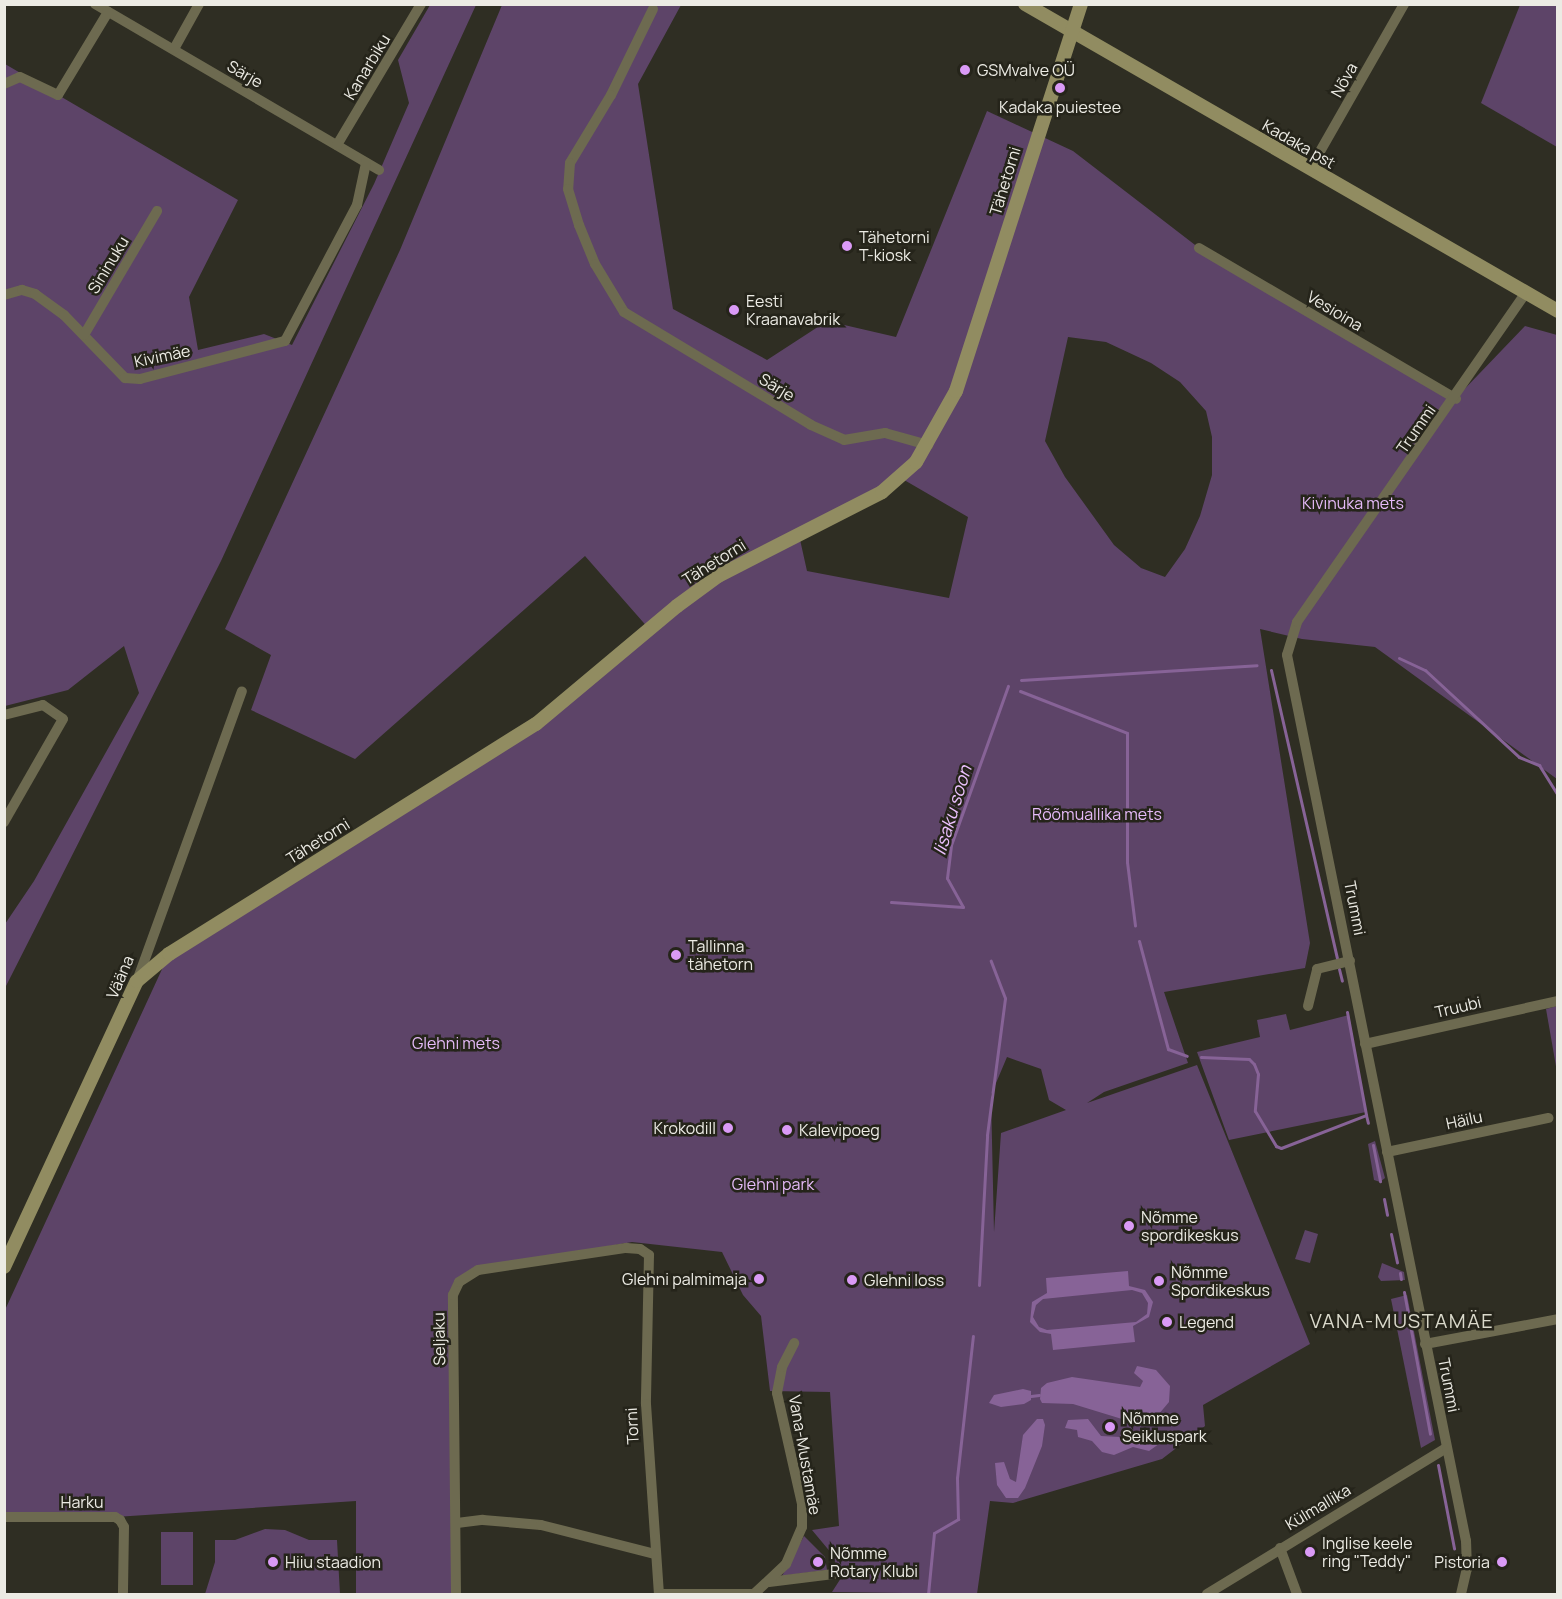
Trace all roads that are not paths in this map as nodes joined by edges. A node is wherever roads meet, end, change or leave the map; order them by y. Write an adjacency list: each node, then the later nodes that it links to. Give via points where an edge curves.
1 (95, 4): 8 (street, Särje)
2 (199, 4): 10 (street)
3 (421, 4): 12 (street, Kanarbiku)
4 (1025, 4): 9 (street, Kadaka pst)
5 (1081, 4): 9 (street, Tähetorni)
6 (1404, 4): 14 (street, Nõva)
7 (653, 9): 23 (street, Särje, via 611,95 570,163 568,189 579,225 595,264 624,312 844,440 885,433)
8 (108, 12): 10 (street, Särje); 11 (street, via 58,94 20,77)
9 (1070, 32): 14 (street, Kadaka pst); 23 (street, Tähetorni, via 973,343 956,391)
10 (174, 49): 12 (street, Särje)
11 (4, 84)
12 (337, 145): 13 (street, Särje)
13 (366, 163): 15 (street, Särje); 21 (street, Kivimäe, via 357,205 285,341 140,379 120,374)
14 (1311, 169): 18 (street, Kadaka pst)
15 (379, 170)
16 (157, 211): 21 (street, Sininuku)
17 (1199, 248): 22 (street, Vesioina)
18 (1526, 293): 20 (street, Kadaka pst); 22 (street, Trummi)
19 (4, 295): 21 (street, Kivimäe, via 22,290 35,294)
20 (1557, 311)
21 (84, 335)
22 (1456, 399): 27 (street, Trummi, via 1297,622 1288,644 1288,664)
23 (928, 445): 28 (street, Tähetorni, via 916,462 882,492 718,576 536,724 169,954)
24 (242, 691): 28 (street, Vääna)
25 (4, 715): 26 (street, via 43,705 63,719)
26 (4, 822)
27 (1350, 961): 30 (street, via 1317,969); 31 (street, Trummi)
28 (137, 981): 35 (street, Vääna)
29 (1557, 1001): 31 (street, Truubi)
30 (1308, 1006)
31 (1365, 1044): 33 (street, Trummi)
32 (1548, 1118): 33 (street, Häilu)
33 (1387, 1152): 38 (street, Trummi)
34 (648, 1255): 41 (street, Seljaku, via 640,1249 598,1251 478,1270 459,1282 453,1295); 43 (street, Torni, via 646,1404)
35 (4, 1267)
36 (1557, 1319): 38 (street)
37 (794, 1343): 45 (street, Vana-Mustamäe, via 782,1368 777,1393 801,1504 802,1527 786,1564)
38 (1425, 1344): 39 (street, Trummi)
39 (1446, 1448): 42 (street, Külmallika); 52 (street, Trummi, via 1466,1541 1467,1569)
40 (4, 1517): 46 (street, Harku, via 120,1520 124,1527)
41 (457, 1523): 43 (street, via 483,1520 541,1525); 47 (street, Seljaku)
42 (1280, 1548): 50 (street, Külmallika); 51 (street)
43 (655, 1554): 48 (street, Torni)
44 (834, 1574): 45 (street)
45 (769, 1582): 49 (street, Vana-Mustamäe)
46 (123, 1594)
47 (456, 1594)
48 (659, 1594): 49 (street)
49 (754, 1594)
50 (1207, 1594)
51 (1297, 1594)
52 (1461, 1594)

